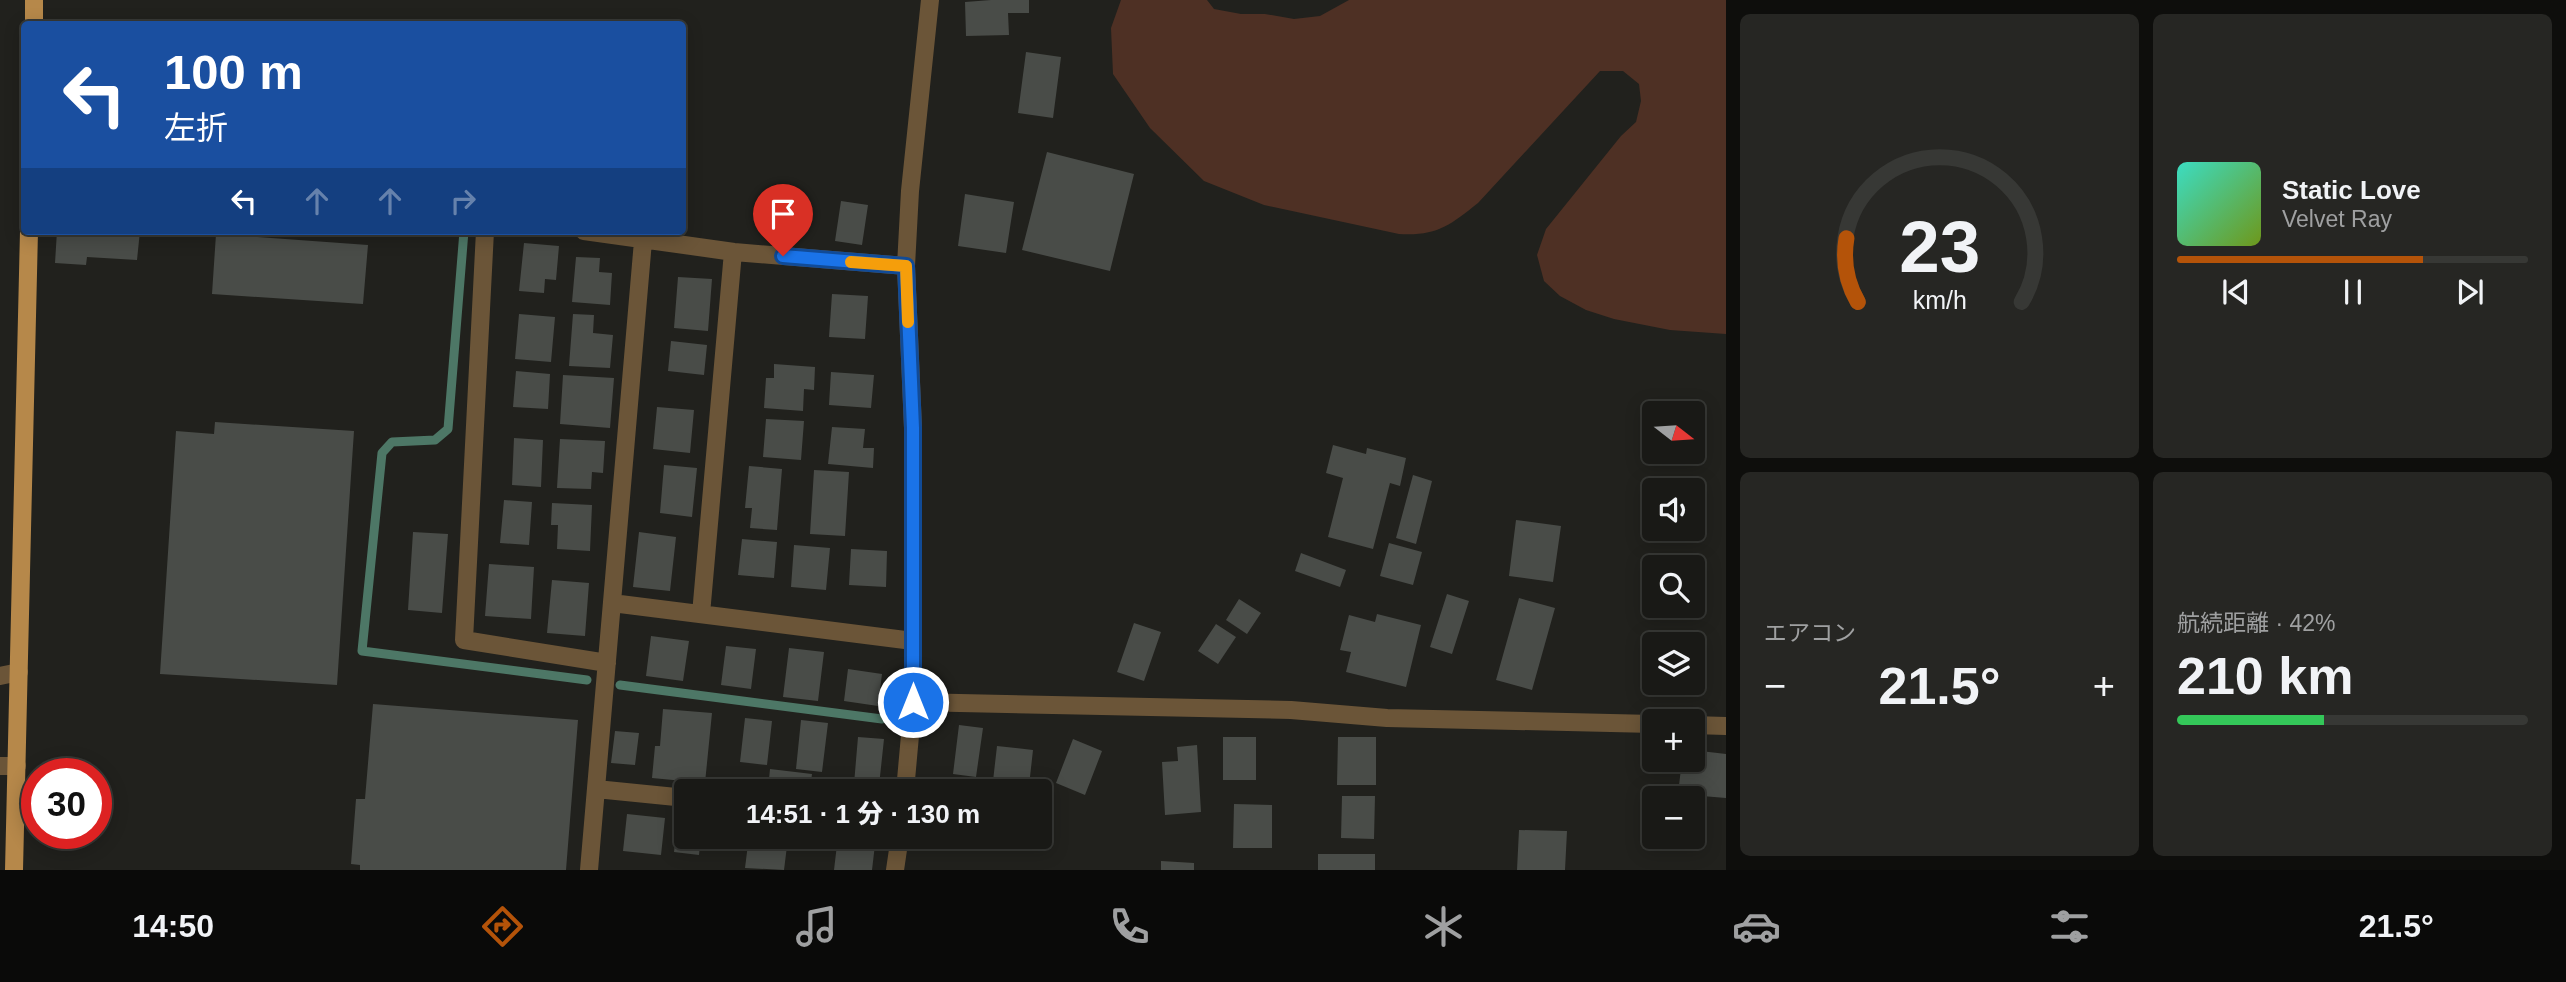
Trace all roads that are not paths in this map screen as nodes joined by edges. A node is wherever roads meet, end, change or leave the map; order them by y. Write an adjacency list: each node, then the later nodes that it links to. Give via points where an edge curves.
1 (34, 0): 3 (main road)
2 (930, 0): 9 (street)
3 (34, 21)
4 (29, 235): 14 (main road)
5 (485, 235): 13 (street, via 464,640)
6 (608, 235): 7 (street)
7 (643, 241): 8 (street); 10 (street)
8 (733, 252): 9 (street); 11 (street)
9 (906, 266): 12 (street, via 913,428)
10 (612, 603): 11 (street); 13 (street)
11 (701, 614): 12 (street)
12 (913, 641): 16 (street)
13 (607, 663): 22 (street)
14 (19, 672): 15 (street); 20 (main road)
15 (0, 676)
16 (913, 702): 17 (street); 21 (street)
17 (1642, 724)
18 (1705, 725): 19 (street)
19 (1726, 726)
20 (9, 766): 25 (main road)
21 (906, 779)
22 (596, 789): 23 (street); 26 (street)
23 (674, 797)
24 (898, 849): 27 (street)
25 (14, 870)
26 (589, 870)
27 (895, 870)

